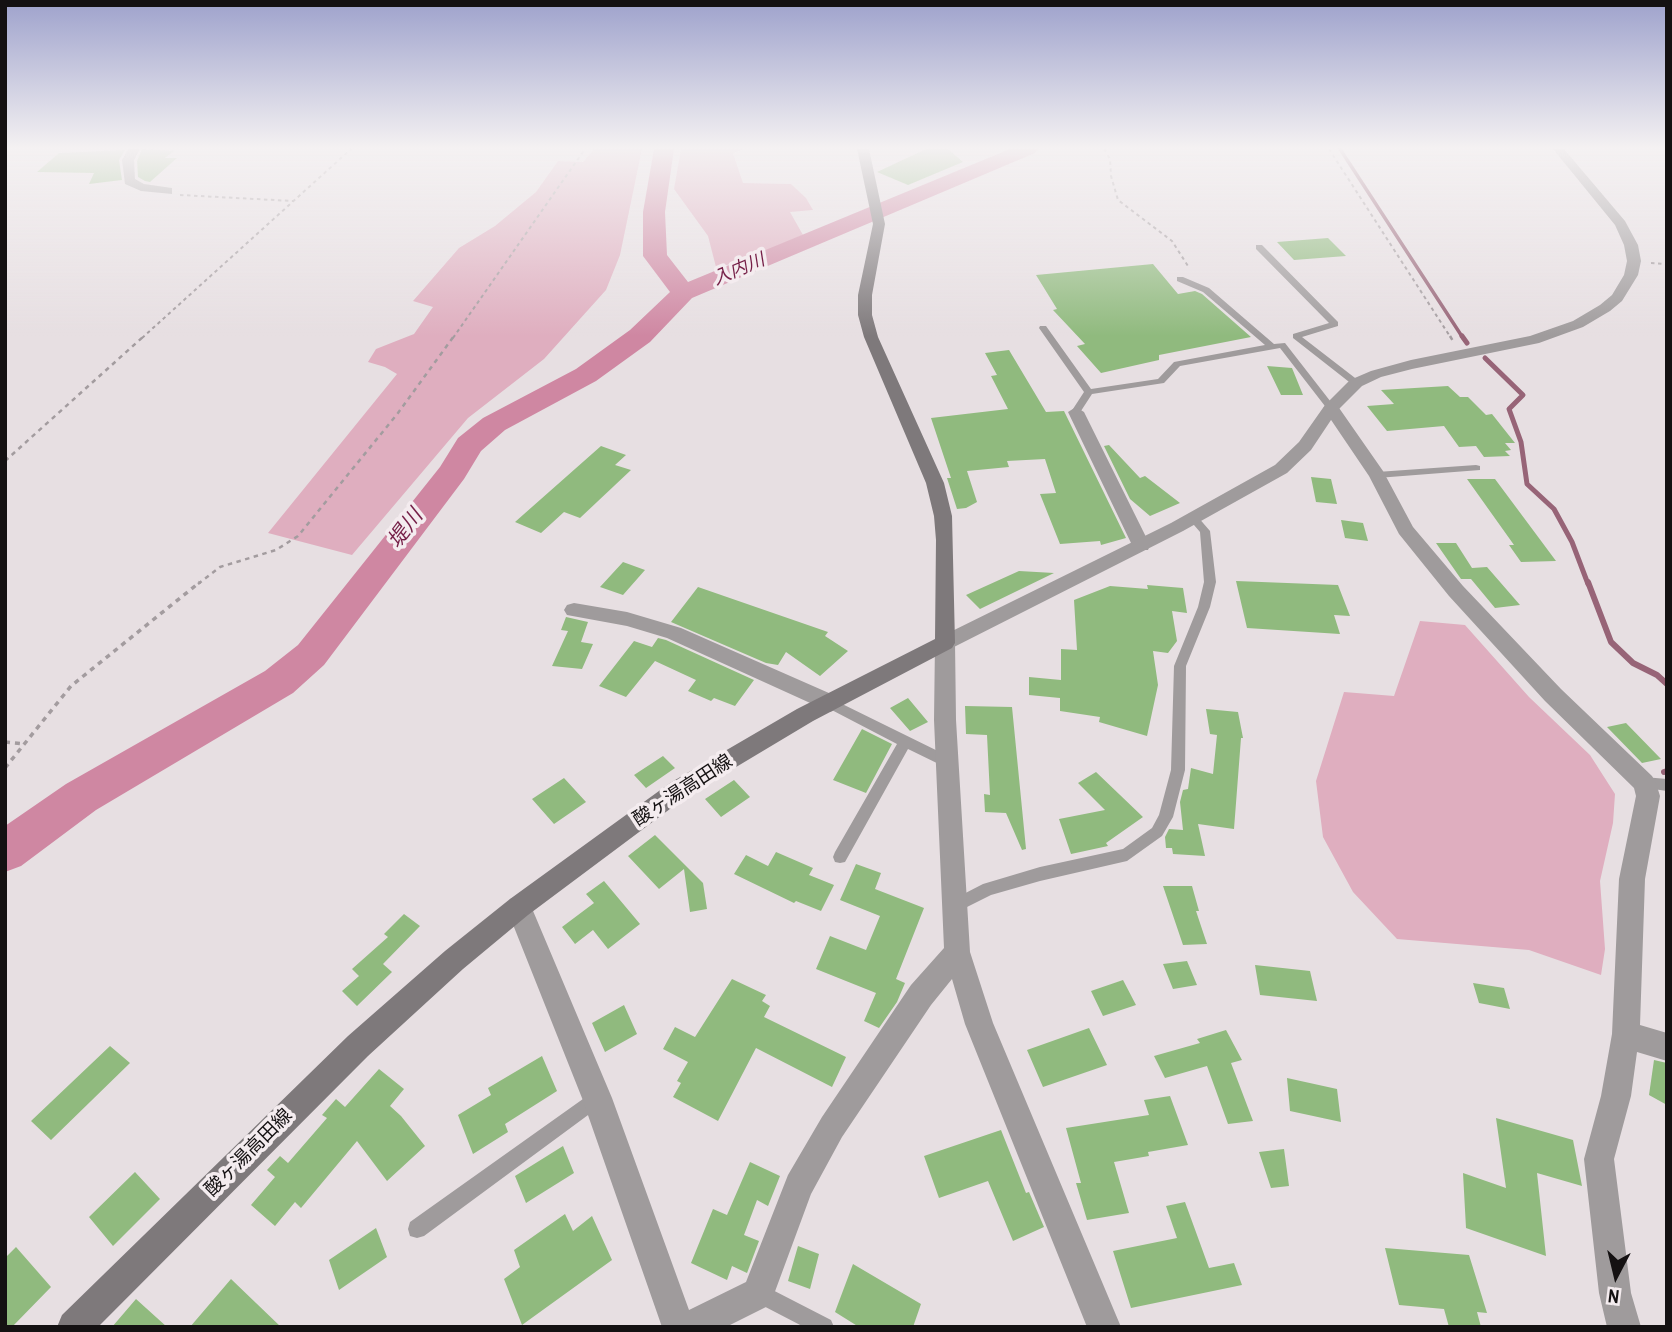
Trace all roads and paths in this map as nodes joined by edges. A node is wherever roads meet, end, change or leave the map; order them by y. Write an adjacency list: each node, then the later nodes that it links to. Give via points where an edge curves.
1 (282, 211): 17 (path)
2 (542, 211): 27 (path, via 398,413 298,536 276,550 220,567 202,580 71,686)
3 (876, 211): 23 (main road, via 865,315 935,483 945,540)
4 (1133, 211): 8 (path, via 1165,234 1186,265)
5 (1369, 211): 12 (path)
6 (1609, 211): 12 (street, via 1628,235 1634,261 1617,298 1578,324 1534,340)
7 (1259, 247): 13 (lane, via 1335,324 1296,336)
8 (1197, 272)
9 (1180, 279): 11 (lane, via 1206,290)
10 (1043, 328): 14 (lane)
11 (1273, 348): 14 (lane, via 1177,364 1161,381); 15 (lane, via 1282,345)
12 (1461, 355): 13 (street, via 1376,374)
13 (1356, 383): 15 (street)
14 (1089, 392): 16 (lane)
15 (1331, 408): 19 (street); 20 (street, via 1305,446 1281,468)
16 (1076, 412): 21 (street)
17 (5, 461)
18 (1476, 468): 19 (lane)
19 (1377, 475): 30 (street, via 1406,530 1456,591)
20 (1193, 518): 21 (street); 33 (lane, via 1205,531 1210,582 1180,666 1178,770 1166,817 1157,832 1127,855 988,889)
21 (1141, 545): 23 (street)
22 (574, 610): 24 (street, via 674,633)
23 (945, 643): 24 (main road, 酸ヶ湯高田線); 28 (street)
24 (830, 703): 26 (lane); 34 (main road, 酸ヶ湯高田線, via 678,790)
25 (5, 742): 27 (path)
26 (905, 742): 28 (lane); 32 (lane)
27 (24, 744): 29 (path)
28 (947, 762): 33 (street)
29 (5, 768)
30 (1644, 783): 31 (lane); 36 (street, via 1648,796 1632,879)
31 (1667, 785)
32 (840, 857)
33 (955, 906): 35 (street)
34 (520, 907): 38 (street); 41 (main road, 酸ヶ湯高田線, via 358,1046)
35 (957, 952): 40 (street, via 921,995 832,1127 799,1186); 45 (street, via 979,1024)
36 (1626, 1034): 37 (street); 46 (street, via 1599,1159 1615,1293)
37 (1667, 1047)
38 (597, 1098): 39 (lane); 42 (street)
39 (416, 1229)
40 (758, 1293): 43 (street); 44 (lane)
41 (74, 1327)
42 (678, 1327)
43 (691, 1327)
44 (824, 1327)
45 (1104, 1327)
46 (1624, 1327)

